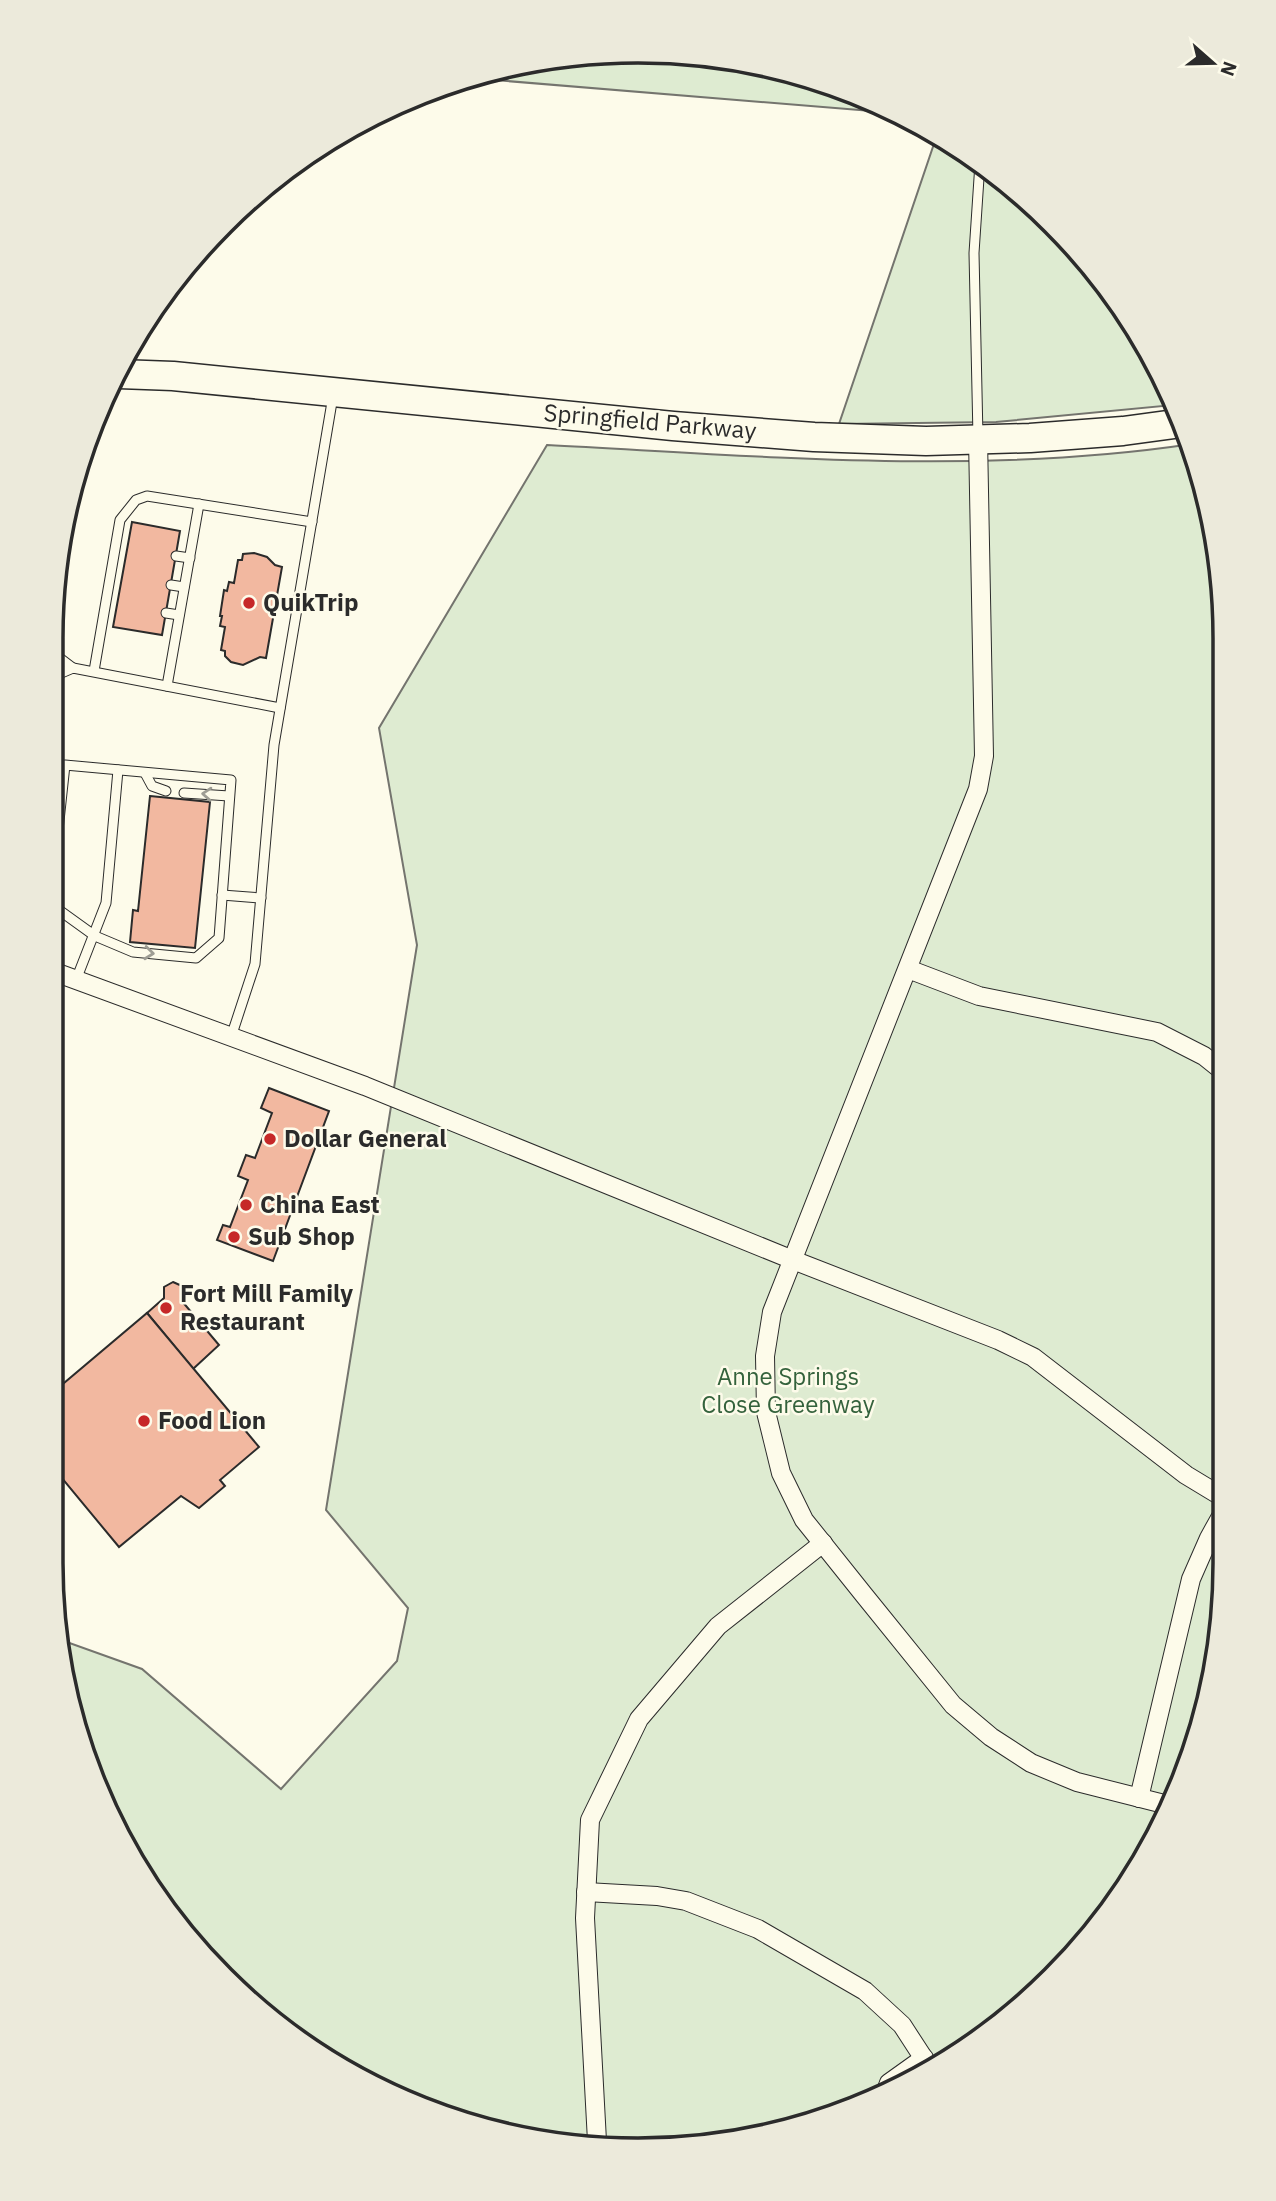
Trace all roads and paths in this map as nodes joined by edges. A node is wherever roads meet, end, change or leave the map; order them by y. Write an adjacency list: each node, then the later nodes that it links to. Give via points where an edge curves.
1 (979, 176): 5 (lane, via 974,253)
2 (127, 374): 3 (main road, Springfield Parkway)
3 (334, 391): 5 (main road, Springfield Parkway, via 814,437); 7 (lane)
4 (1171, 424): 5 (main road, Springfield Parkway, via 1030,438)
5 (978, 438): 36 (street, via 984,756 978,789)
6 (199, 504): 7 (lane); 8 (lane, via 147,496 136,500 120,520); 11 (lane)
7 (312, 522): 25 (lane)
8 (116, 547): 9 (lane); 12 (lane)
9 (127, 549)
10 (176, 556): 11 (lane)
11 (190, 558): 15 (lane)
12 (111, 575): 13 (lane); 16 (lane)
13 (122, 576)
14 (171, 585): 15 (lane)
15 (184, 587): 19 (lane)
16 (106, 602): 17 (lane); 22 (lane)
17 (117, 604)
18 (166, 613): 19 (lane)
19 (179, 615): 24 (lane)
20 (63, 660): 21 (lane)
21 (73, 668): 22 (lane); 23 (lane)
22 (94, 671): 24 (lane)
23 (63, 672)
24 (167, 686): 25 (lane)
25 (280, 708): 33 (lane)
26 (118, 770): 27 (lane); 28 (lane, via 65,765); 35 (lane, via 106,903)
27 (145, 772): 29 (lane, via 152,786); 31 (lane, via 230,780)
28 (63, 784)
29 (166, 791)
30 (184, 793): 31 (lane, one-way to 30)
31 (229, 796): 32 (lane)
32 (222, 895): 33 (lane); 35 (lane, one-way to 32, via 133,952 196,958 219,938)
33 (261, 898): 39 (lane, via 253,973)
34 (63, 913): 35 (lane)
35 (94, 936): 38 (lane)
36 (908, 969): 40 (street, via 979,996 1157,1032); 41 (street)
37 (63, 975): 38 (street)
38 (75, 980): 39 (street)
39 (231, 1037): 41 (street, via 365,1086)
40 (1213, 1063)
41 (793, 1260): 42 (street, via 1033,1357); 44 (street, via 772,1312 765,1356 766,1412 781,1473 804,1520)
42 (1213, 1491)
43 (1213, 1531): 45 (street, via 1191,1579)
44 (823, 1543): 45 (street, via 953,1705 991,1737 1031,1763 1077,1782); 47 (street, via 718,1626 639,1719 590,1820)
45 (1139, 1798): 46 (street)
46 (1160, 1803)
47 (586, 1892): 48 (street, via 686,1901 758,1929 865,1991 902,2025); 49 (street)
48 (926, 2061)
49 (597, 2137)

